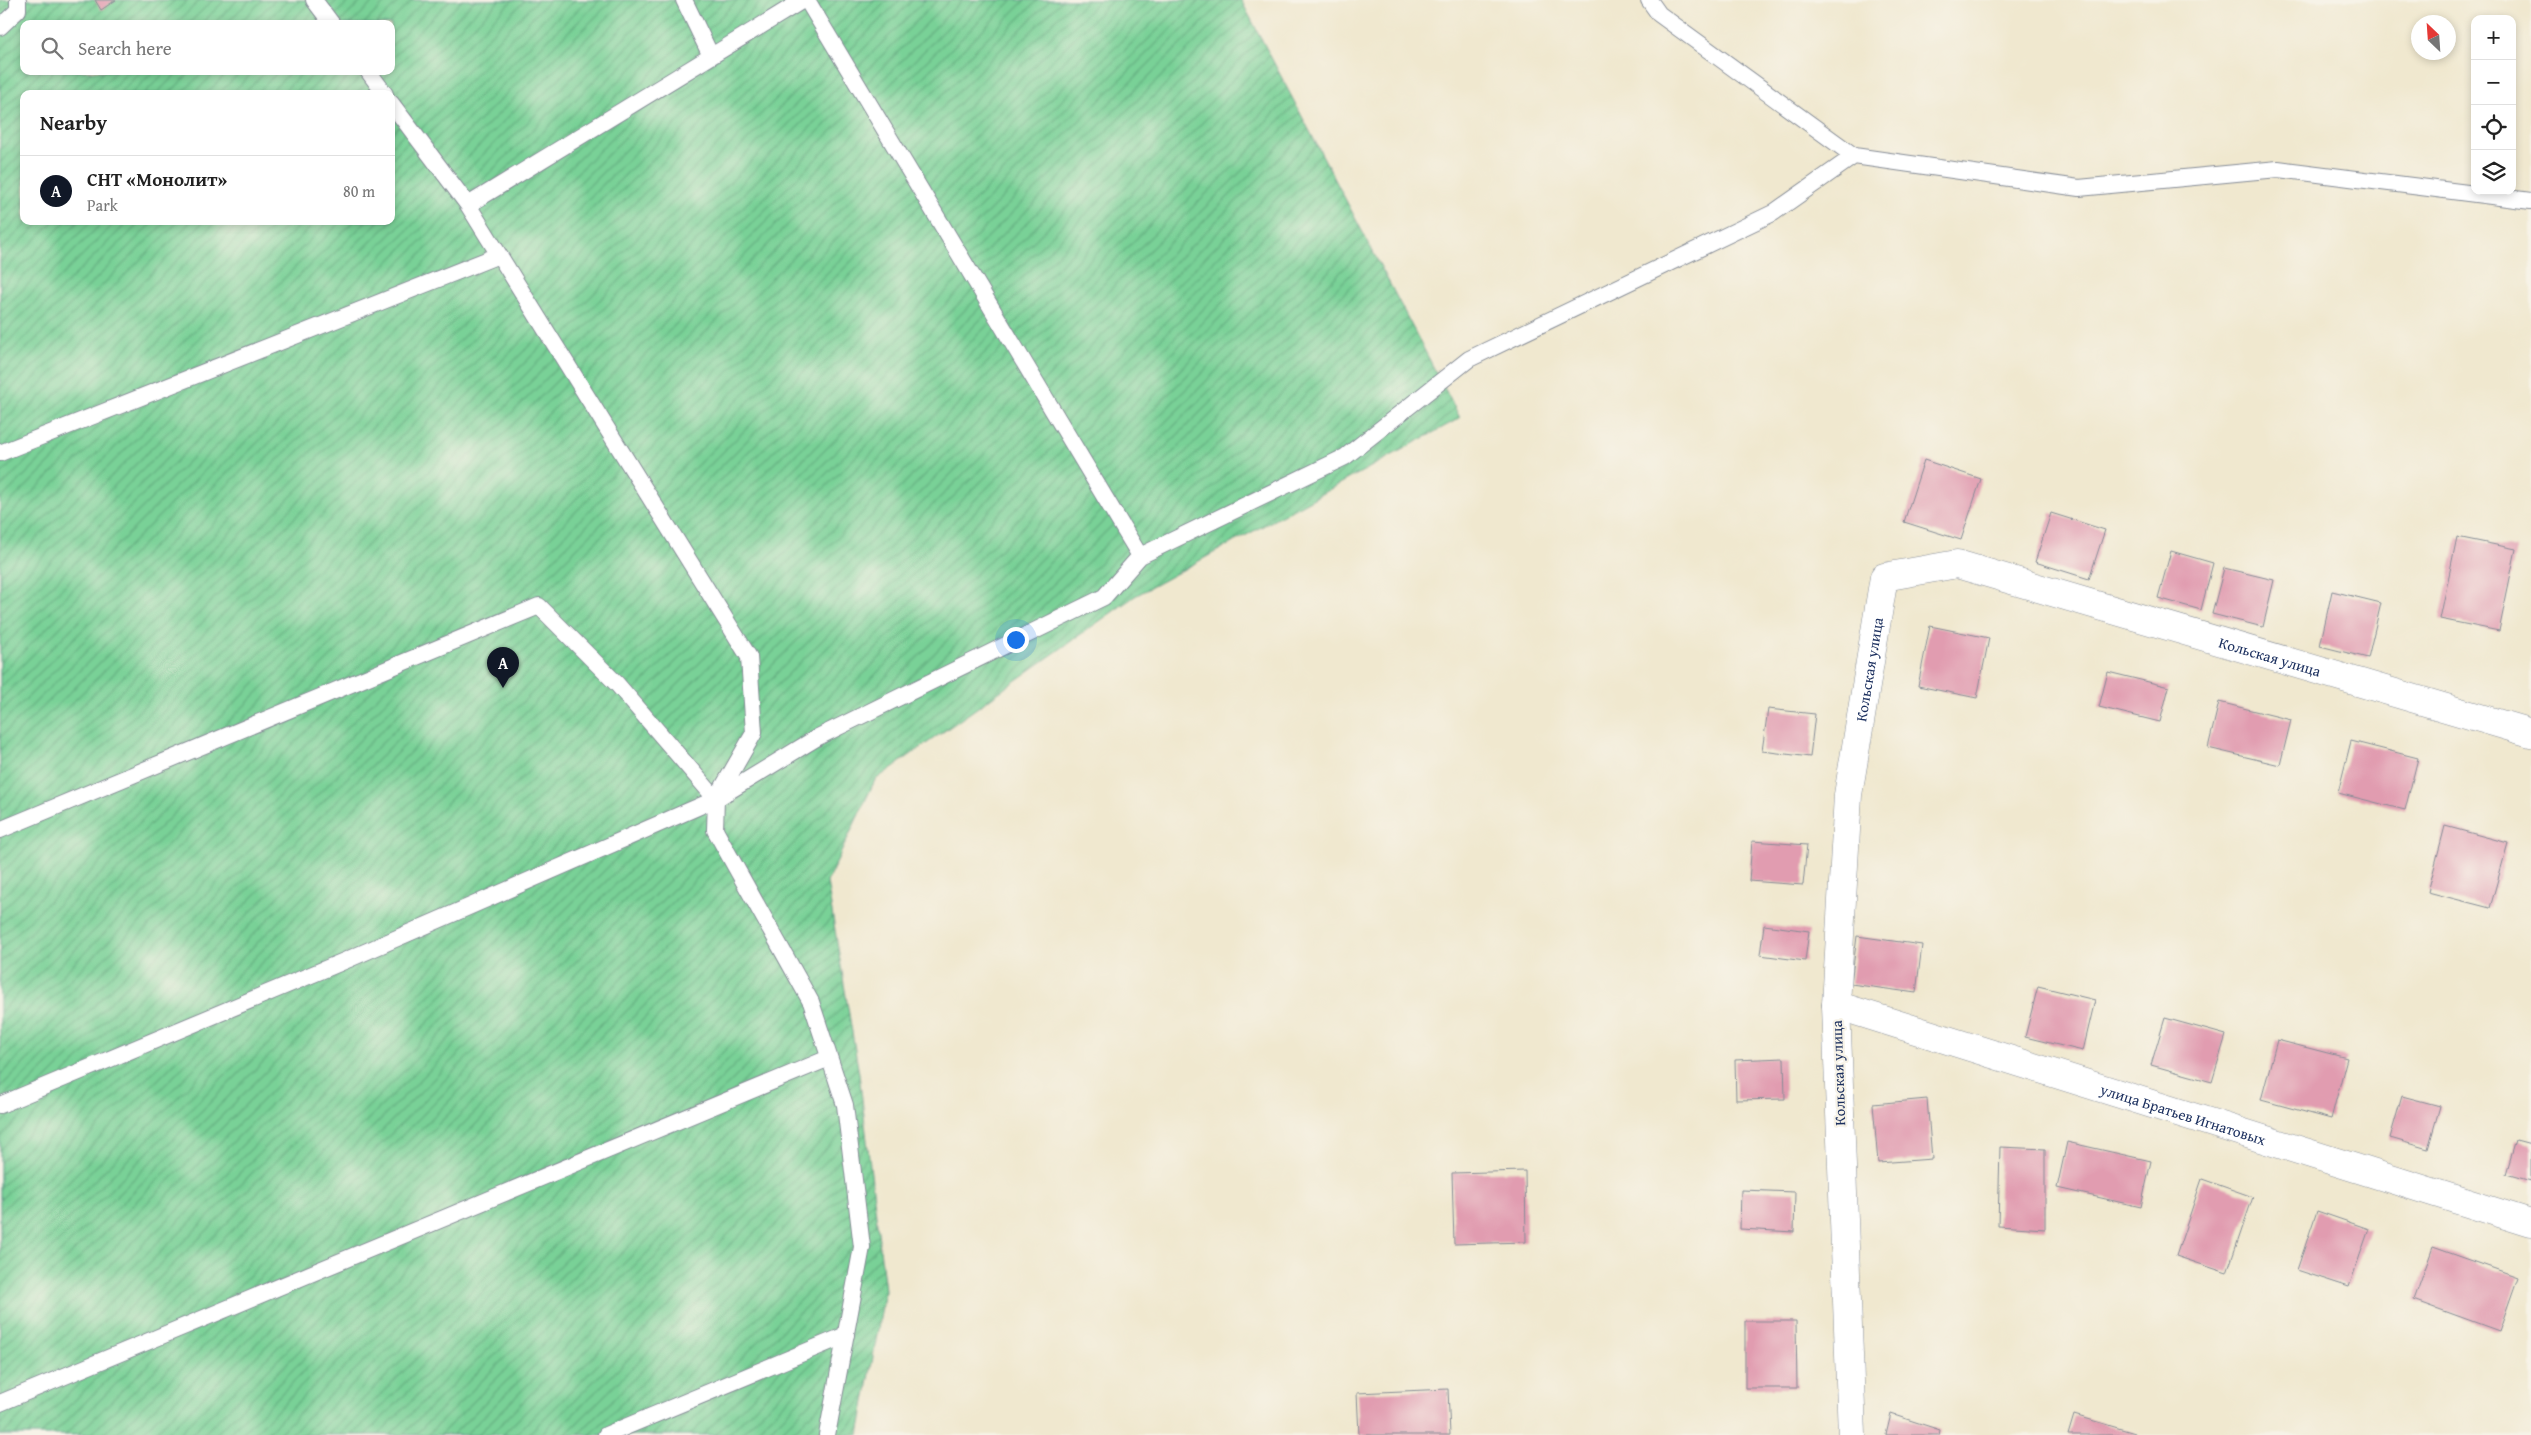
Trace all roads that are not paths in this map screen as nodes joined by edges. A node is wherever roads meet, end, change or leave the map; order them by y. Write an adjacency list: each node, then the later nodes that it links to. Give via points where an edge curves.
1 (18, 0): 8 (lane, via 18,10)
2 (314, 0): 7 (lane)
3 (684, 0): 9 (lane)
4 (803, 0): 9 (lane)
5 (807, 0): 18 (lane)
6 (1649, 0): 13 (lane, via 1659,14)
7 (329, 20)
8 (0, 27)
9 (711, 56): 15 (lane)
10 (371, 75): 11 (lane)
11 (381, 90)
12 (395, 108): 15 (lane)
13 (1854, 156): 14 (lane, via 2079,188 2278,169); 18 (lane, via 1773,212 1469,359 1345,457)
14 (2531, 201)
15 (468, 206): 16 (lane)
16 (499, 255): 17 (lane); 20 (lane, via 749,657 754,733)
17 (0, 453)
18 (1140, 556): 20 (lane, via 1104,597 818,737)
19 (2531, 733): 22 (street, Кольская улица, via 1957,564 1884,577 1848,795)
20 (716, 799): 21 (lane, via 617,684 539,606); 23 (lane, via 714,830 811,1002); 24 (lane)
21 (0, 830)
22 (1836, 1005): 25 (street, улица Братьев Игнатовых); 30 (street, Кольская улица)
23 (829, 1058): 26 (lane, via 845,1105 862,1247); 27 (lane)
24 (0, 1105)
25 (2531, 1223)
26 (846, 1335): 28 (lane); 29 (lane)
27 (0, 1402)
28 (606, 1435)
29 (827, 1435)
30 (1852, 1435)

